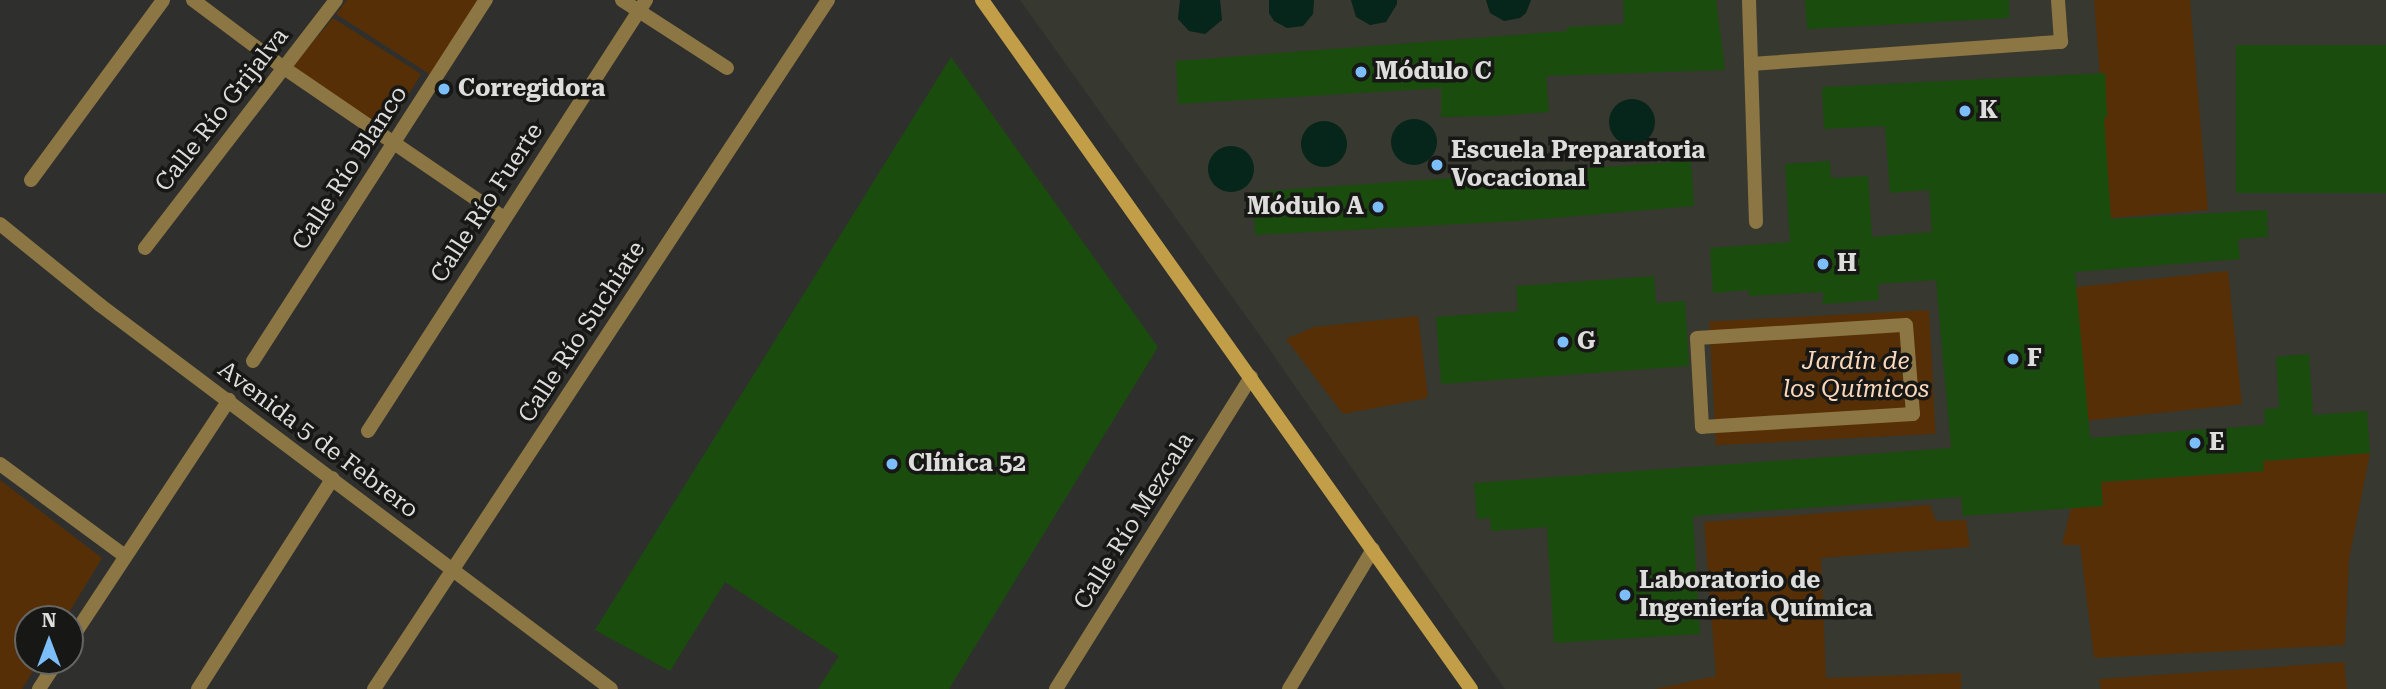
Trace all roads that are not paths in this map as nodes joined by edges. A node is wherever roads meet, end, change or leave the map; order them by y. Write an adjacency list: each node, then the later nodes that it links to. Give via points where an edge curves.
1 (163, 0): 15 (street)
2 (193, 0): 12 (street)
3 (336, 0): 12 (street, Calle Río Grijalva)
4 (486, 0): 14 (street, Calle Río Blanco)
5 (622, 0): 10 (street)
6 (828, 0): 29 (street, Calle Río Suchiate)
7 (982, 0): 21 (main road)
8 (1749, 0): 11 (street)
9 (2058, 0): 11 (street, via 2061,41)
10 (643, 6): 13 (street); 16 (street, Calle Río Fuerte)
11 (1751, 64): 17 (street)
12 (284, 68): 14 (street); 19 (street, Calle Río Grijalva)
13 (727, 68)
14 (393, 142): 16 (street); 20 (street, Calle Río Blanco)
15 (31, 180)
16 (504, 218): 24 (street, Calle Río Fuerte)
17 (1756, 222)
18 (0, 224): 23 (street, Avenida 5 de Febrero)
19 (145, 248)
20 (254, 361)
21 (1251, 377): 27 (main road); 34 (street, Calle Río Mezcala)
22 (1699, 390): 22 (street, via 1697,338 1906,325 1913,414 1702,427)
23 (229, 400): 26 (street, Avenida 5 de Febrero); 28 (street)
24 (368, 431)
25 (0, 464): 28 (street)
26 (333, 478): 29 (street, Avenida 5 de Febrero); 31 (street)
27 (1373, 549): 35 (street); 36 (main road)
28 (125, 556): 30 (street)
29 (453, 570): 32 (street, Calle Río Suchiate); 33 (street, Avenida 5 de Febrero)
30 (84, 619)
31 (198, 689)
32 (374, 689)
33 (611, 689)
34 (1056, 689)
35 (1289, 689)
36 (1471, 689)

